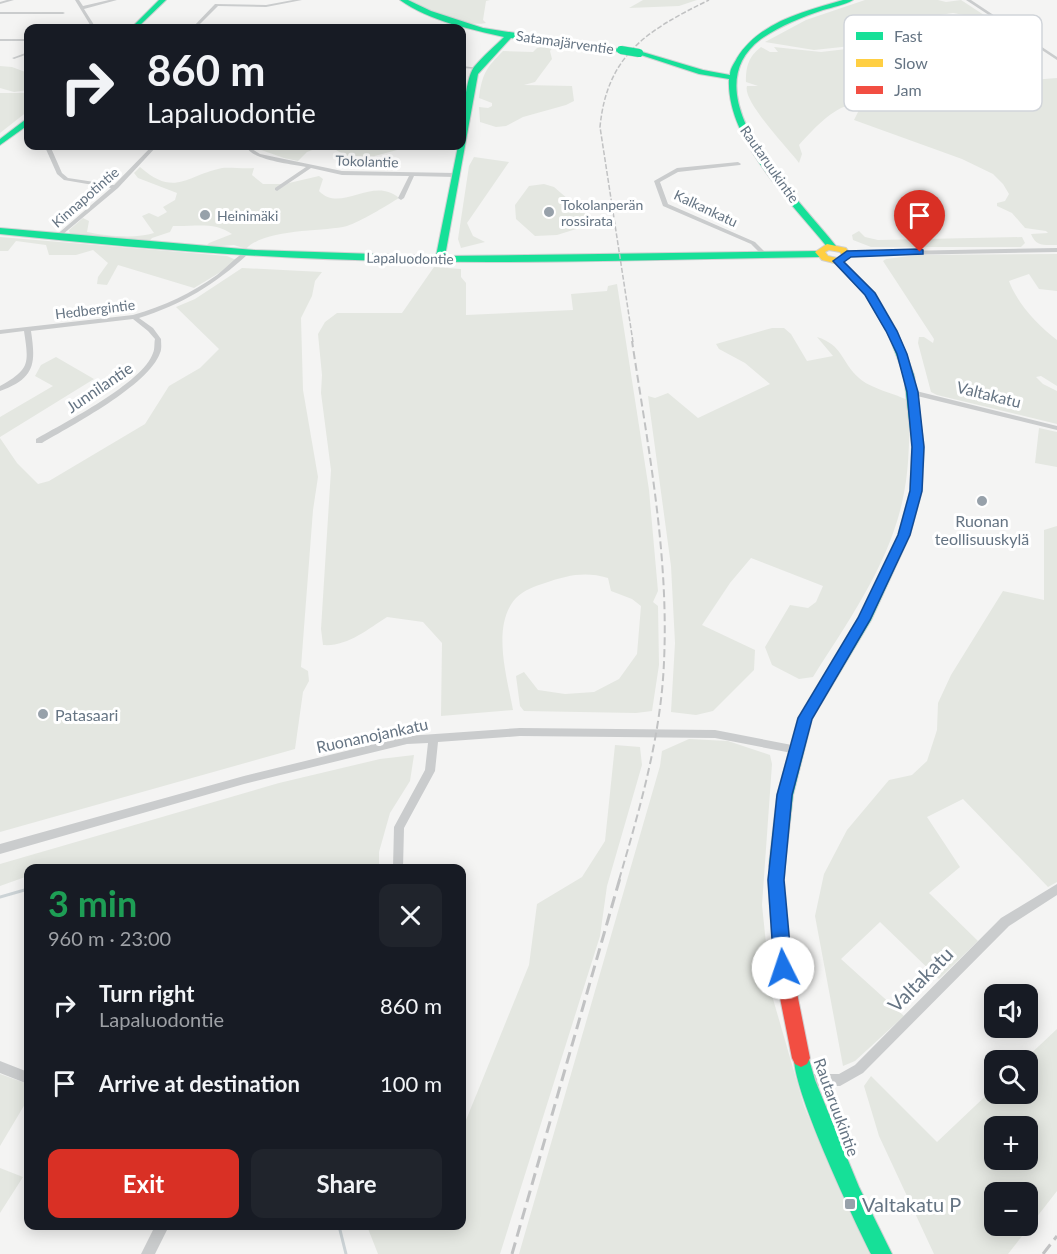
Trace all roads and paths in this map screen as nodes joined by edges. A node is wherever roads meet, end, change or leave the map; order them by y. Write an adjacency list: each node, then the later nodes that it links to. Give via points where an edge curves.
1 (12, 0): 9 (street)
2 (77, 0): 10 (street)
3 (115, 0): 10 (street)
4 (163, 0): 15 (main road)
5 (300, 0): 16 (street, via 266,6 217,5)
6 (403, 0): 17 (main road, Satamajärventie, via 440,17)
7 (850, 0): 26 (main road, via 795,19 759,37 737,59)
8 (968, 0): 13 (street)
9 (0, 3)
10 (81, 8): 14 (street)
11 (63, 12): 12 (street)
12 (0, 13)
13 (991, 15)
14 (91, 24)
15 (139, 24)
16 (198, 24)
17 (511, 34): 25 (main road); 26 (main road, Satamajärventie, bridge, via 639,53)
18 (0, 39): 19 (street)
19 (24, 40)
20 (1042, 49): 23 (street)
21 (24, 54): 22 (street)
22 (14, 58)
23 (1057, 59)
24 (466, 67): 25 (street)
25 (477, 68): 27 (main road)
26 (730, 77): 43 (main road, Rautaruukintie, via 735,111)
27 (466, 124)
28 (24, 125): 29 (main road)
29 (0, 143)
30 (49, 150): 38 (street, via 66,179)
31 (151, 150): 38 (street, Kinnapotintie)
32 (250, 150): 35 (street, Tokolantie)
33 (461, 150): 37 (main road)
34 (738, 164): 46 (street, Kalkankatu, via 677,170 657,182 665,205 753,243)
35 (308, 168): 36 (street, Tokolantie, via 347,174); 39 (street)
36 (412, 175): 37 (street, Tokolantie); 40 (street)
37 (455, 176): 48 (main road)
38 (116, 187): 42 (street, Kinnapotintie)
39 (277, 189)
40 (401, 198)
41 (0, 231): 42 (main road, Lapaluodontie)
42 (56, 238): 45 (main road, Lapaluodontie)
43 (826, 250): 46 (main road, Lapaluodontie); 47 (main road, via 829,260)
44 (1057, 250): 47 (street)
45 (246, 253): 48 (main road, Lapaluodontie); 49 (street, Hedbergintie, via 187,297)
46 (765, 255): 48 (main road, Lapaluodontie)
47 (842, 257): 53 (main road, Rautaruukintie, via 870,293 892,331)
48 (440, 258)
49 (134, 317): 50 (street, Hedbergintie); 55 (street, Junnilantie, via 153,332 158,342 156,355 146,371 112,397)
50 (27, 328): 51 (street, Hedbergintie); 52 (street, via 31,363 24,375)
51 (0, 333)
52 (0, 389)
53 (912, 392): 54 (street, Valtakatu); 57 (main road, Rautaruukintie, via 918,447 916,491 904,535 864,620 805,718)
54 (1057, 428)
55 (39, 441)
56 (434, 737): 57 (street, Ruonanojankatu, via 520,732 715,734); 58 (street, Ruonanojankatu, via 407,740 243,780); 59 (street, via 430,771 399,827)
57 (796, 750): 63 (main road, Rautaruukintie, via 784,795 776,880 783,968)
58 (0, 849)
59 (398, 864)
60 (1057, 889): 63 (street, Valtakatu, via 1005,922 859,1069 840,1080)
61 (0, 1067): 62 (street)
62 (24, 1076)
63 (806, 1080): 66 (main road, Rautaruukintie, via 852,1194)
64 (160, 1230): 65 (street)
65 (148, 1254)
66 (882, 1254)

